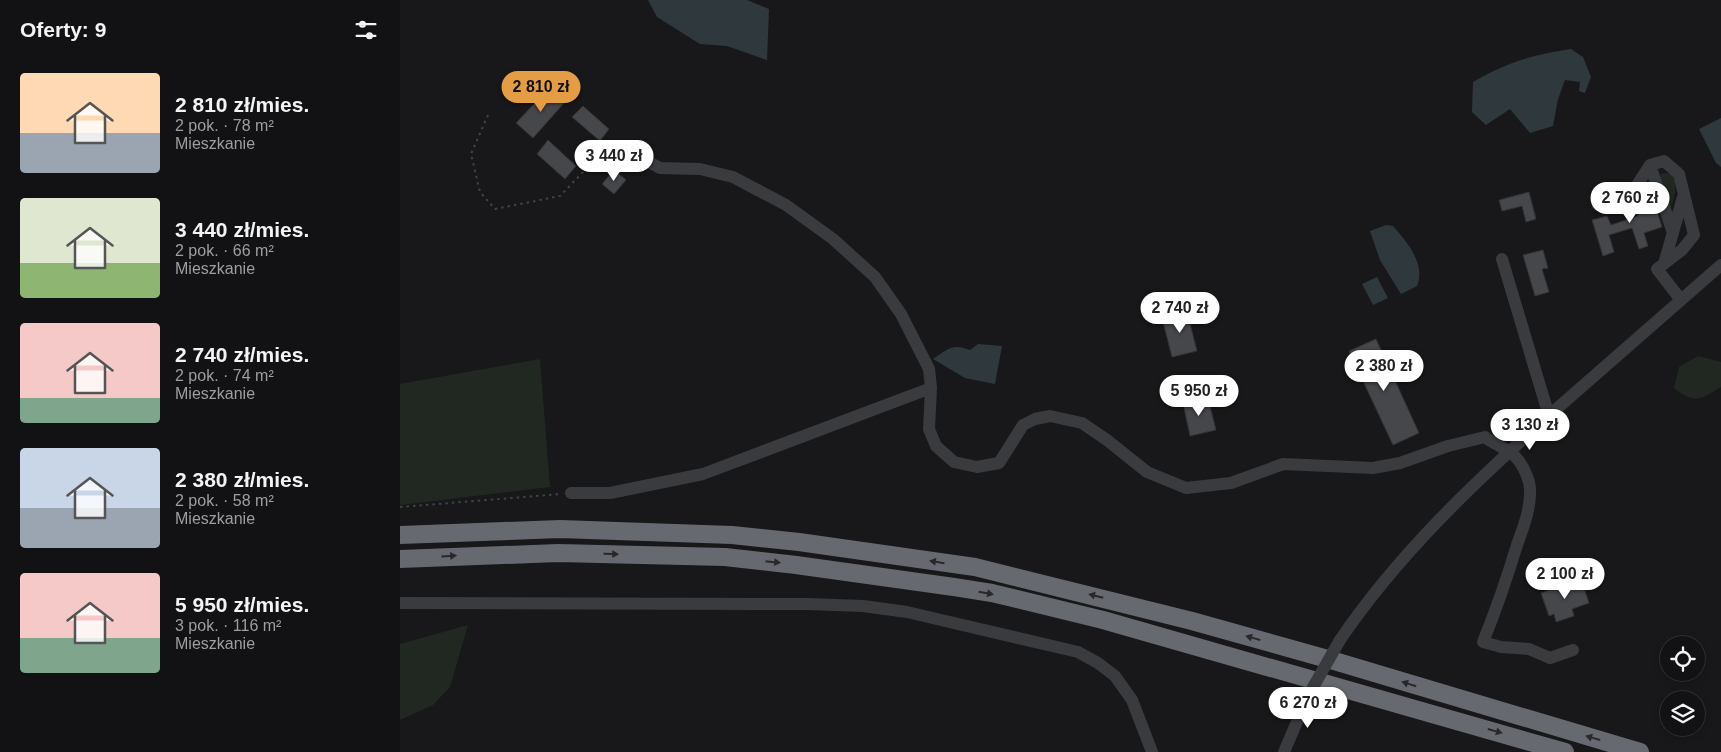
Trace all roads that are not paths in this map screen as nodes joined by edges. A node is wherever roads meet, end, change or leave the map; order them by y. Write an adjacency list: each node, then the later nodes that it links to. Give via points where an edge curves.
1 (592, 162): 10 (street, via 616,151 660,168 700,169 733,178 786,205 833,239 875,277 902,314 929,369)
2 (1650, 165): 3 (street, via 1664,162 1679,174); 4 (street, via 1630,196); 5 (street)
3 (1684, 195): 5 (street); 7 (street, via 1694,235)
4 (1598, 205)
5 (1673, 233): 7 (street)
6 (1502, 259): 11 (street)
7 (1664, 264): 9 (street, via 1657,269)
8 (1721, 265): 9 (street)
9 (1681, 300): 11 (street)
10 (931, 388): 12 (street, via 929,429 936,446 954,462 977,467 999,463 1023,425 1035,418 1050,416 1082,423 1147,472 1186,488 1232,483 1283,464 1373,468 1400,463 1478,437 1485,437); 13 (street, via 703,474 610,493)
11 (1549, 416): 12 (street)
12 (1510, 451): 17 (street, via 1525,472 1531,491 1497,608 1483,642 1528,650 1550,658); 19 (street, bridge, via 1422,536 1377,588 1340,640 1308,696)
13 (571, 493)
14 (400, 535): 21 (highway, one-way to 14, via 1201,624 975,567 732,535 560,529)
15 (400, 559): 20 (highway, one-way to 20, via 558,553 725,557 954,587 1112,622)
16 (400, 603): 18 (street, via 807,604 908,612 1078,652 1098,663 1116,676 1132,700)
17 (1573, 650)
18 (1152, 752)
19 (1284, 752)
20 (1566, 752)
21 (1640, 752)

